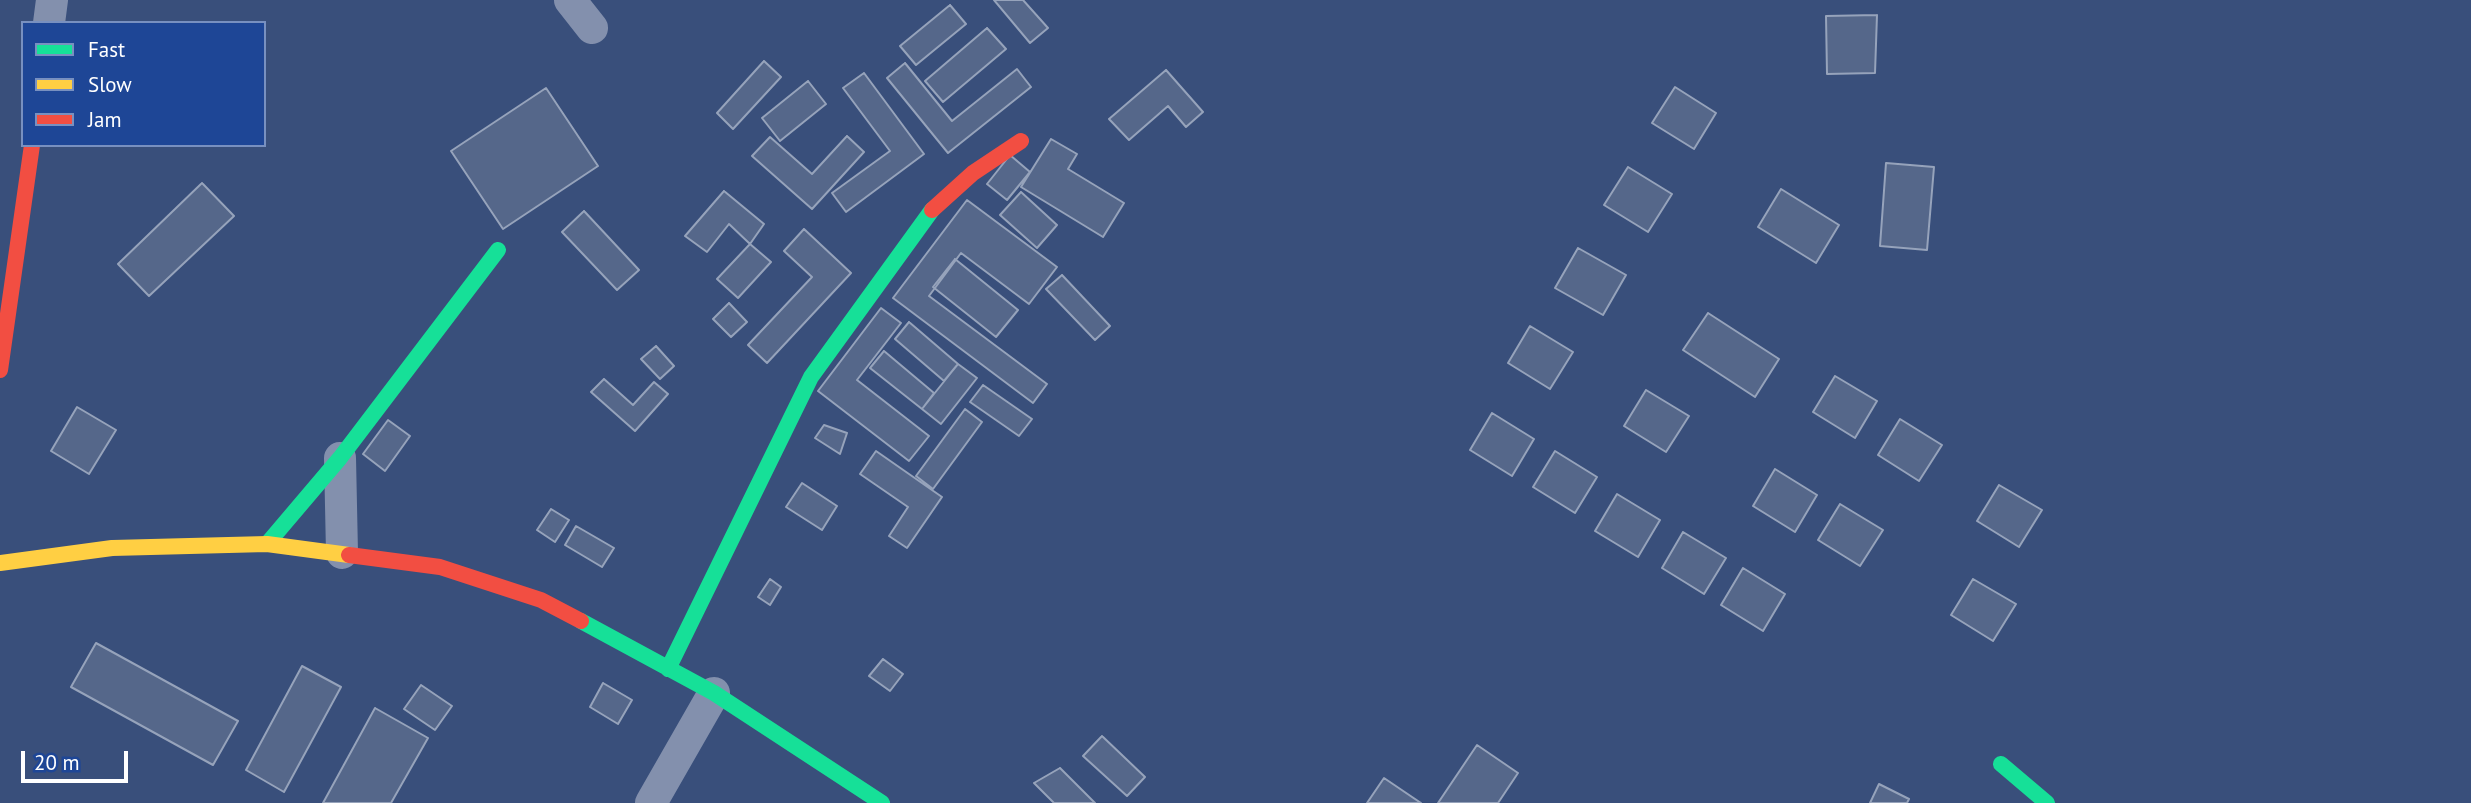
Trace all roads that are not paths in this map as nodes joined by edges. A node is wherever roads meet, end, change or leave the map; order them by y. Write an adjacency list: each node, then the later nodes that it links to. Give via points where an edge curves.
1 (52, 0): 3 (street)
2 (570, 0): 4 (street)
3 (49, 21)
4 (592, 28)
5 (1021, 141): 13 (street, via 973,173 930,212 811,377)
6 (32, 147): 8 (street)
7 (498, 250): 9 (street)
8 (0, 370)
9 (340, 458): 10 (street); 11 (street)
10 (267, 544): 11 (street); 12 (street, via 112,548)
11 (342, 553): 13 (street, via 440,567 541,600)
12 (0, 564)
13 (668, 669): 14 (street)
14 (714, 693): 16 (street); 17 (street)
15 (2001, 764): 18 (street)
16 (651, 803)
17 (882, 803)
18 (2047, 803)

